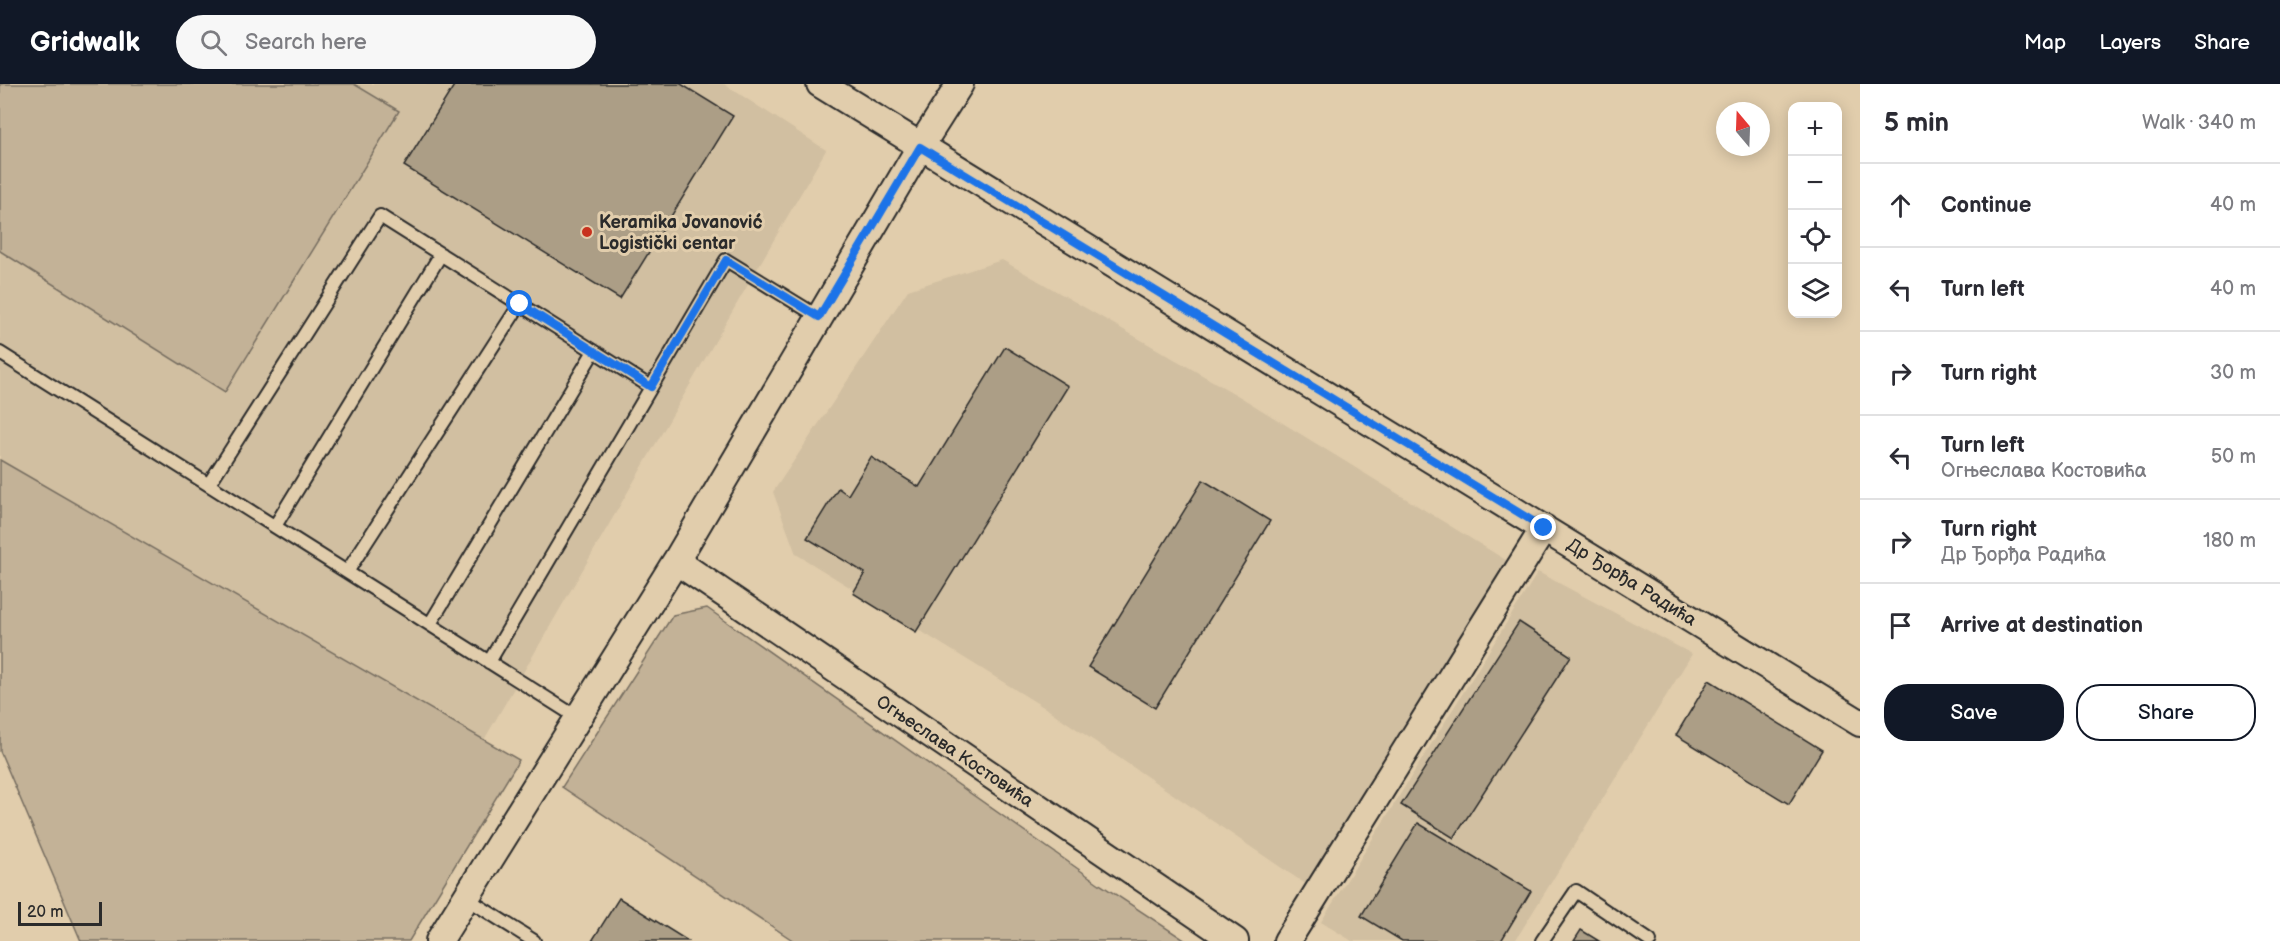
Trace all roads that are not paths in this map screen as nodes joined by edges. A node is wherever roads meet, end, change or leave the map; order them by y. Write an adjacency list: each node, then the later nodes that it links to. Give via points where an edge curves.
1 (820, 84): 3 (street, Др Ђорђа Радића)
2 (960, 84): 3 (street)
3 (920, 147): 6 (street); 12 (street, Др Ђорђа Радића)
4 (441, 254): 5 (lane); 10 (lane, via 380,216); 11 (lane)
5 (520, 304): 7 (lane); 14 (lane)
6 (819, 317): 9 (lane, via 726,260); 13 (street)
7 (594, 351): 9 (lane); 15 (lane)
8 (0, 353): 10 (lane)
9 (651, 387): 16 (lane)
10 (209, 484): 11 (lane)
11 (275, 526): 14 (lane)
12 (1544, 528): 18 (street, Др Ђорђа Радића); 23 (street)
13 (676, 561): 17 (street); 22 (street, Огњеслава Костовића)
14 (347, 572): 15 (lane)
15 (430, 624): 16 (lane)
16 (489, 662): 17 (lane)
17 (578, 718): 19 (street)
18 (1860, 723)
19 (466, 898): 20 (street); 21 (lane)
20 (439, 941)
21 (534, 941)
22 (1234, 941)
23 (1287, 941)
24 (1542, 941): 25 (lane, via 1576,891)
25 (1650, 941)

